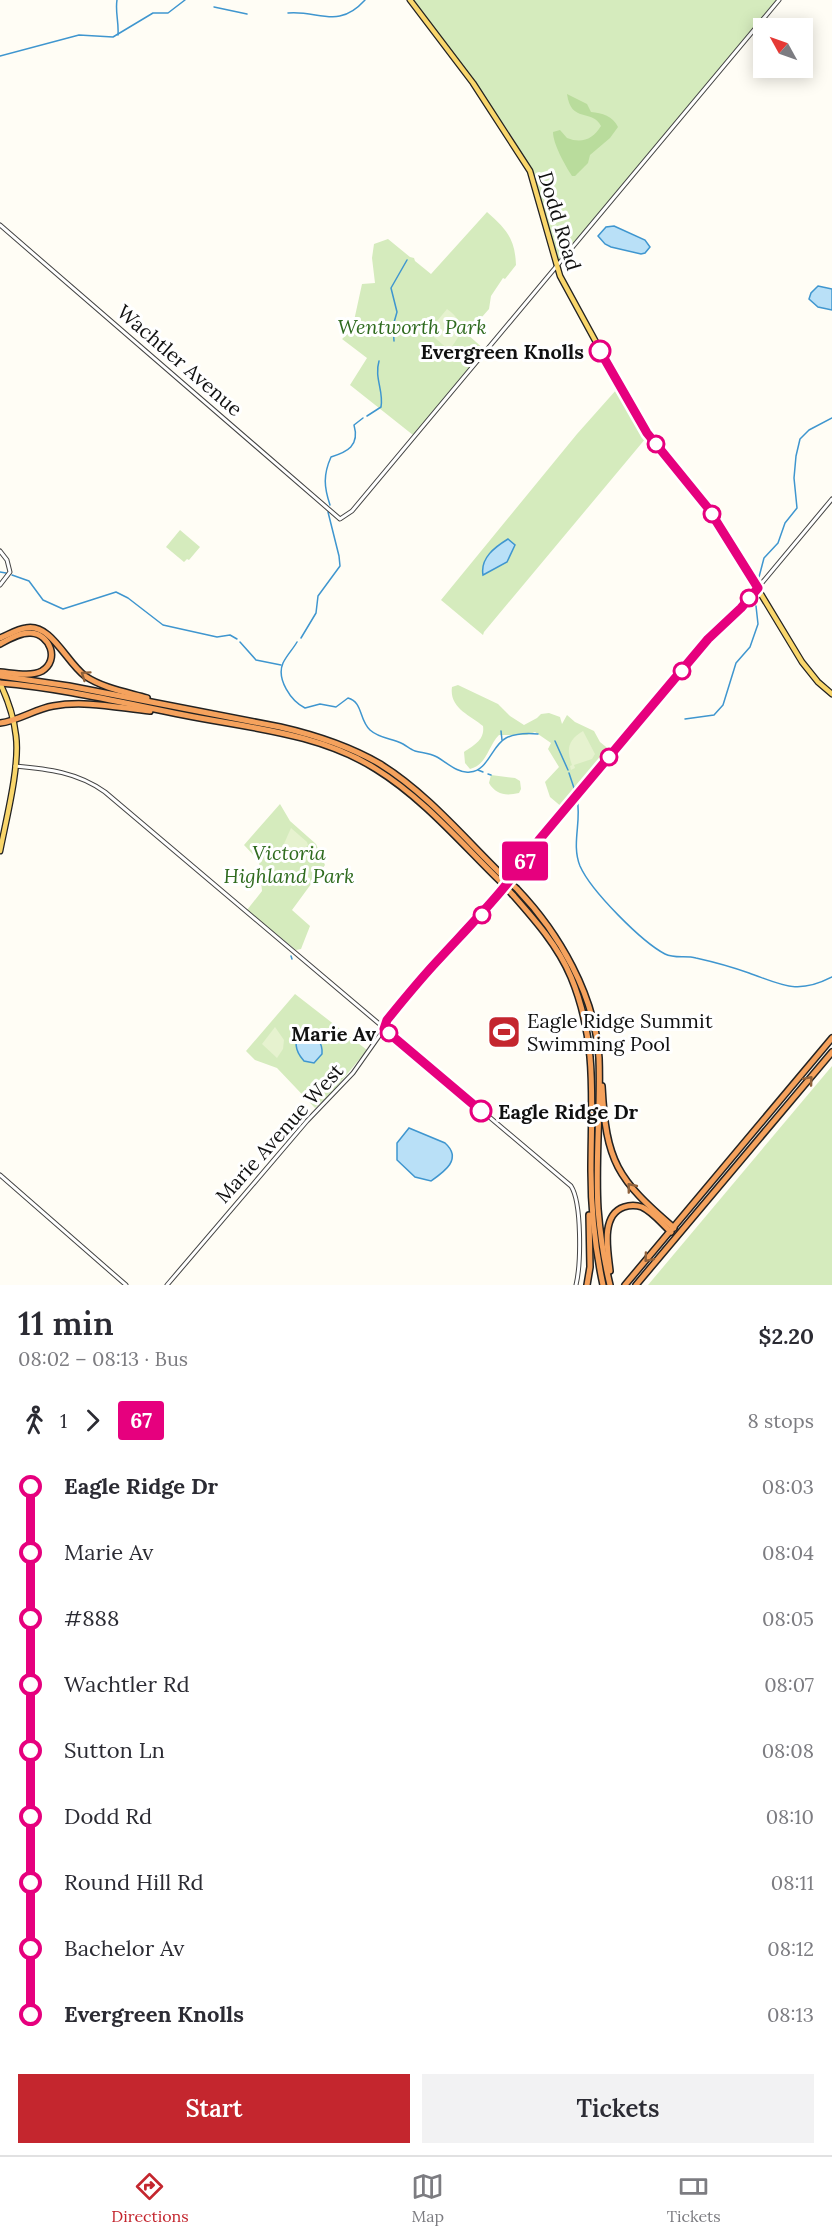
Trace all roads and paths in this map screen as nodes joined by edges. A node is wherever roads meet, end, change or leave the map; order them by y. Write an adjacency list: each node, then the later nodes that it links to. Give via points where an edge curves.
1 (410, 0): 4 (main road, Dodd Road, via 473,83 530,171)
2 (779, 0): 4 (street)
3 (0, 225): 4 (street, Wachtler Avenue, via 340,519 352,511)
4 (556, 266): 8 (main road, Dodd Road, via 639,419 708,508)
5 (832, 499): 8 (street, Marie Avenue West)
6 (0, 552): 7 (street, via 10,572)
7 (0, 585)
8 (758, 588): 13 (main road, Dodd Road, via 802,662); 22 (street, Marie Avenue West, via 686,665 539,840 519,872 440,958 387,1020)
9 (0, 638): 14 (highway, one-way to 9, via 95,681 74,667 51,637 37,627)
10 (0, 644): 11 (highway, via 24,633 35,633 47,641 51,655 48,666 38,672)
11 (0, 674): 14 (highway)
12 (0, 683): 15 (highway); 16 (main road)
13 (832, 694)
14 (180, 707): 20 (highway, via 310,734 361,754 396,775 419,795)
15 (185, 715): 16 (highway, via 74,704 44,708); 20 (highway, via 311,740 375,768 418,800)
16 (14, 720): 17 (highway); 18 (main road)
17 (0, 723)
18 (15, 766): 19 (main road); 22 (street, via 64,772 95,784)
19 (0, 851)
20 (502, 879): 21 (highway, bridge)
21 (515, 892): 25 (highway, via 540,915 569,960 586,1000); 29 (highway, via 547,934 571,976 585,1020 593,1068)
22 (384, 1029): 35 (street, Marie Avenue West, via 353,1073); 36 (street, via 571,1186 577,1198)
23 (832, 1038): 26 (highway)
24 (832, 1052): 28 (highway, one-way to 24)
25 (599, 1057): 32 (highway, one-way to 25, via 636,1194 610,1150); 39 (highway, via 598,1207)
26 (778, 1102): 27 (highway); 28 (highway, via 780,1110)
27 (764, 1119): 31 (highway, via 726,1169); 32 (highway)
28 (747, 1152): 31 (highway)
29 (591, 1172): 37 (highway); 38 (highway, via 595,1239)
30 (0, 1175): 34 (street)
31 (728, 1177): 33 (highway)
32 (672, 1229): 33 (highway); 39 (highway, via 639,1206 626,1206 614,1213 607,1237); 40 (highway, one-way to 40)
33 (679, 1235): 41 (highway)
34 (126, 1285)
35 (167, 1285)
36 (576, 1285)
37 (587, 1285)
38 (603, 1285)
39 (610, 1285)
40 (625, 1285)
41 (636, 1285)

